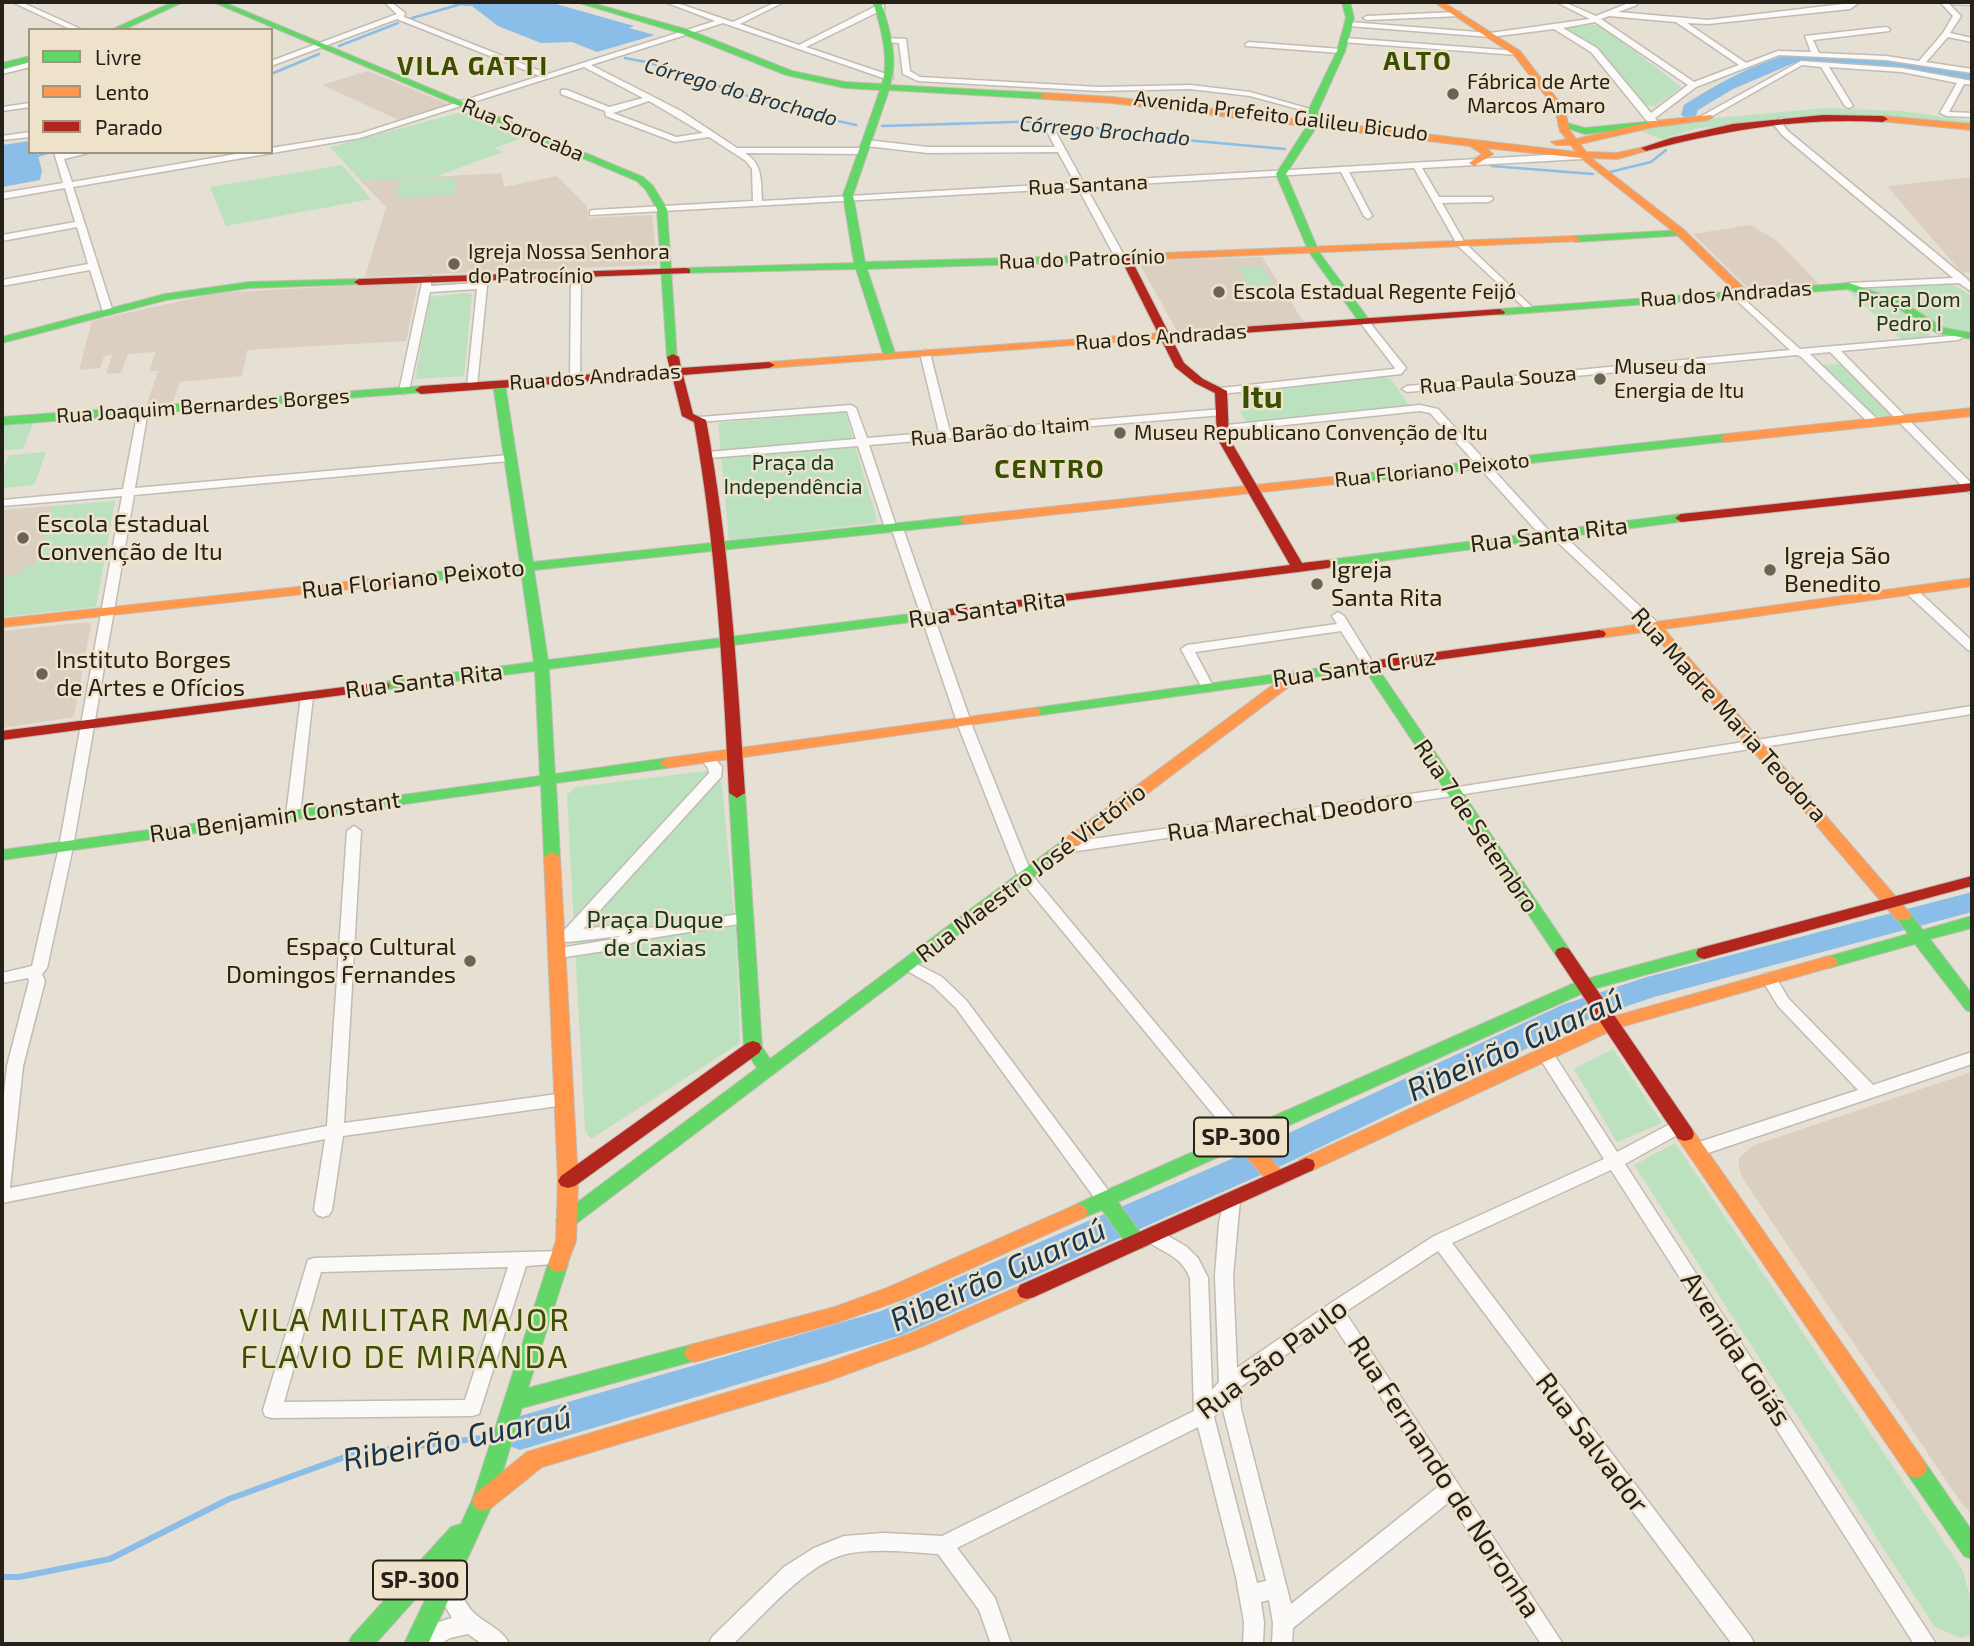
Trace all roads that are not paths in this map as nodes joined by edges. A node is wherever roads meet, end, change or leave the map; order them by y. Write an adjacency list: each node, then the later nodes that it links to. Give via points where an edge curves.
1 (16, 2): 31 (street)
2 (168, 2): 32 (main road)
3 (179, 2): 33 (main road)
4 (217, 2): 42 (main road, Rua Sorocaba)
5 (387, 2): 25 (street, via 403,12)
6 (580, 2): 35 (main road, Avenida Prefeito Galileu Bicudo)
7 (600, 2): 35 (main road, Avenida Prefeito Galileu Bicudo)
8 (668, 2): 28 (street)
9 (781, 2): 29 (street)
10 (1346, 2): 36 (main road)
11 (1438, 2): 23 (main road)
12 (1559, 2): 22 (street)
13 (1643, 2): 17 (street)
14 (1856, 2): 27 (street, via 1850,7 1708,22)
15 (1934, 2): 16 (street)
16 (1943, 2): 18 (street); 37 (street, via 1956,16)
17 (1634, 3): 20 (street); 21 (street)
18 (1972, 3)
19 (879, 4): 39 (main road); 43 (street)
20 (1618, 9): 21 (street); 24 (street)
21 (1607, 10): 22 (street); 24 (street); 26 (street)
22 (1579, 12): 26 (street)
23 (1457, 14): 36 (street); 38 (main road)
24 (1635, 16): 27 (street)
25 (398, 17): 42 (street); 56 (street)
26 (1594, 18): 30 (street); 61 (street)
27 (1678, 19): 52 (street)
28 (722, 21): 29 (street); 35 (street)
29 (733, 25): 43 (street)
30 (1555, 26): 38 (street); 76 (street, via 1594,50)
31 (74, 28)
32 (109, 28)
33 (120, 28)
34 (1886, 29): 45 (street, via 1808,38)
35 (691, 30): 51 (street); 59 (main road, Avenida Prefeito Galileu Bicudo, via 789,73 845,85)
36 (1346, 33): 38 (street); 41 (street); 44 (street); 75 (main road)
37 (1946, 34): 40 (street); 47 (street)
38 (1490, 35): 44 (main road)
39 (887, 40): 59 (main road); 60 (street, via 903,41 906,72 911,76)
40 (1972, 40)
41 (1249, 44)
42 (322, 45): 48 (street); 68 (main road, Rua Sorocaba)
43 (798, 48): 59 (street)
44 (1517, 53): 77 (main road, via 1559,108)
45 (1816, 54): 47 (street); 52 (street, via 1779,54)
46 (28, 58): 49 (main road)
47 (1922, 62): 54 (street)
48 (273, 63)
49 (2, 64)
50 (1823, 64): 57 (street, via 1902,70); 71 (street); 74 (street, via 1794,65)
51 (586, 65): 56 (street); 65 (street)
52 (1744, 65): 61 (street)
53 (28, 66): 55 (street)
54 (1972, 71)
55 (2, 72)
56 (549, 77): 68 (street)
57 (1962, 81): 58 (street); 72 (street)
58 (1972, 83)
59 (886, 84): 62 (main road, Avenida Prefeito Galileu Bicudo); 75 (main road); 89 (main road)
60 (1003, 84): 62 (main road); 63 (street)
61 (1693, 85): 76 (street)
62 (969, 88): 66 (main road, Avenida Prefeito Galileu Bicudo)
63 (1100, 89): 66 (main road); 75 (street, via 1171,86 1250,94)
64 (564, 92): 70 (street)
65 (651, 98): 70 (street); 84 (street)
66 (1167, 102): 75 (main road, Avenida Prefeito Galileu Bicudo)
67 (28, 105): 69 (street)
68 (464, 105): 92 (street, via 360,136); 109 (main road, Rua Sorocaba, via 639,179)
69 (2, 109)
70 (609, 110): 84 (street, via 609,114 671,139)
71 (1843, 112): 72 (main road, Avenida Prefeito Galileu Bicudo); 74 (main road, Avenida Prefeito Galileu Bicudo, via 1799,107); 78 (main road, Avenida Prefeito Galileu Bicudo); 80 (main road, Avenida Prefeito Galileu Bicudo)
72 (1945, 114): 73 (main road, Avenida Prefeito Galileu Bicudo)
73 (1972, 117)
74 (1702, 118): 76 (main road, Avenida Prefeito Galileu Bicudo)
75 (1313, 119): 86 (main road, Avenida Prefeito Galileu Bicudo, via 1478,140); 87 (main road, Avenida Prefeito Galileu Bicudo); 101 (main road)
76 (1653, 122): 81 (main road); 82 (main road, Avenida Prefeito Galileu Bicudo)
77 (1563, 125): 81 (main road, via 1582,131); 86 (main road)
78 (1784, 126): 88 (main road, Avenida Prefeito Galileu Bicudo, via 1745,124); 123 (street)
79 (1049, 127): 90 (street)
80 (1972, 127)
81 (1609, 128): 82 (main road)
82 (1628, 131): 86 (main road, Avenida Prefeito Galileu Bicudo); 88 (main road, via 1651,136)
83 (28, 134): 85 (street)
84 (713, 134): 91 (street)
85 (2, 138)
86 (1574, 142): 95 (main road)
87 (1473, 144): 95 (main road, Avenida Prefeito Galileu Bicudo); 97 (main road, via 1488,154)
88 (1658, 144): 96 (main road, Avenida Prefeito Galileu Bicudo)
89 (865, 147): 90 (street); 91 (street); 105 (main road)
90 (1060, 149): 103 (street)
91 (738, 150): 108 (street, via 756,169)
92 (273, 151)
93 (256, 154): 102 (street)
94 (59, 155): 102 (street)
95 (1584, 156): 96 (main road, Avenida Prefeito Galileu Bicudo); 97 (street, Rua Santana); 100 (main road)
96 (1617, 156): 100 (main road, via 1601,162)
97 (1474, 163): 98 (street, Rua Santana)
98 (1417, 166): 99 (street, Rua Santana); 107 (street)
99 (1344, 170): 101 (street, Rua Santana); 111 (street)
100 (1599, 171): 113 (main road)
101 (1281, 174): 103 (street, Rua Santana); 116 (main road)
102 (69, 185): 104 (street); 112 (street)
103 (1080, 185): 105 (street, Rua Santana); 117 (street)
104 (2, 196)
105 (849, 199): 108 (street, Rua Santana); 118 (main road)
106 (1489, 199): 107 (street)
107 (1437, 200): 115 (street)
108 (758, 204): 109 (street, Rua Santana)
109 (662, 209): 110 (street, Rua Santana); 120 (main road)
110 (593, 214)
111 (1368, 216)
112 (81, 224): 114 (street); 119 (street)
113 (1682, 233): 115 (main road, Rua do Patrocínio); 129 (main road)
114 (2, 238)
115 (1461, 244): 116 (main road, Rua do Patrocínio); 130 (street)
116 (1314, 252): 117 (main road, Rua do Patrocínio); 132 (main road)
117 (1123, 257): 118 (main road, Rua do Patrocínio); 135 (main road)
118 (860, 265): 120 (main road, Rua do Patrocínio); 140 (main road)
119 (94, 266): 125 (street); 131 (street)
120 (667, 271): 121 (main road, Rua do Patrocínio); 143 (main road)
121 (576, 272): 124 (main road, Rua do Patrocínio); 145 (street)
122 (1972, 278): 123 (street)
123 (1960, 280): 127 (street); 128 (street)
124 (482, 281): 126 (main road, Rua do Patrocínio); 147 (street)
125 (2, 282)
126 (426, 284): 131 (main road, Rua do Patrocínio, via 229,287); 149 (street)
127 (1849, 286): 129 (main road, Rua dos Andradas); 133 (main road, via 1898,304)
128 (1972, 289)
129 (1739, 293): 130 (main road, Rua dos Andradas); 139 (street)
130 (1529, 309): 132 (main road, Rua dos Andradas)
131 (108, 312): 136 (main road, Rua do Patrocínio)
132 (1364, 321): 135 (main road, Rua dos Andradas); 144 (street, via 1401,368)
133 (1935, 335): 134 (main road); 137 (street)
134 (1969, 336)
135 (1165, 337): 138 (main road, Rua dos Andradas); 150 (main road, via 1179,365)
136 (2, 340)
137 (1833, 349): 139 (street, Rua Paula Souza); 141 (street)
138 (925, 353): 140 (main road, Rua dos Andradas); 160 (street)
139 (1800, 353): 142 (street); 148 (street, Rua Paula Souza)
140 (890, 356): 143 (main road, Rua dos Andradas)
141 (1845, 361): 142 (street); 155 (street)
142 (1813, 363): 158 (street)
143 (674, 370): 145 (main road, Rua dos Andradas); 156 (main road, via 679,374 688,416)
144 (1397, 372): 148 (street); 150 (street)
145 (575, 378): 146 (main road, Rua dos Andradas)
146 (499, 384): 147 (main road, Rua dos Andradas); 163 (main road)
147 (472, 386): 149 (main road, Rua dos Andradas)
148 (1407, 389): 151 (street)
149 (404, 391): 152 (main road, Rua Joaquim Bernardes Borges)
150 (1221, 391): 153 (main road)
151 (1420, 408): 159 (street); 164 (street, Rua Madre Maria Teodora, via 1437,413)
152 (143, 411): 157 (main road, Rua Joaquim Bernardes Borges); 167 (street)
153 (1222, 412): 159 (main road); 160 (street, Rua Barão do Itaim)
154 (1972, 412): 155 (main road, Rua Floriano Peixoto)
155 (1903, 419): 158 (main road, Rua Floriano Peixoto); 165 (street)
156 (700, 420): 161 (street, via 851,408); 162 (main road)
157 (2, 421)
158 (1874, 422): 164 (main road, Rua Floriano Peixoto)
159 (1227, 428): 166 (main road, via 1223,438)
160 (945, 435): 161 (street, Rua Barão do Itaim)
161 (862, 442): 162 (street); 169 (street)
162 (708, 455): 171 (main road)
163 (509, 458): 167 (street); 172 (main road)
164 (1481, 464): 166 (main road, Rua Floriano Peixoto); 170 (street, Rua Madre Maria Teodora)
165 (1971, 488): 170 (main road, Rua Santa Rita)
166 (1252, 490): 169 (main road, Rua Floriano Peixoto); 173 (main road)
167 (129, 493): 168 (street); 176 (street)
168 (2, 503)
169 (891, 528): 171 (main road); 177 (street, via 898,531)
170 (1551, 535): 173 (main road, Rua Santa Rita); 179 (street, Rua Madre Maria Teodora)
171 (719, 547): 172 (main road, Rua Floriano Peixoto); 180 (main road)
172 (526, 567): 176 (main road, Rua Floriano Peixoto); 182 (main road)
173 (1298, 568): 177 (main road, Rua Santa Rita)
174 (1972, 582): 175 (main road, Rua Santa Cruz)
175 (1911, 591): 179 (main road, Rua Santa Cruz); 181 (street)
176 (108, 612): 178 (main road, Rua Floriano Peixoto); 189 (street)
177 (929, 617): 180 (main road, Rua Santa Rita); 188 (street)
178 (2, 623)
179 (1655, 628): 183 (main road, Rua Santa Cruz); 191 (main road, Rua Madre Maria Teodora)
180 (728, 642): 182 (main road, Rua Santa Rita); 192 (main road)
181 (1972, 647)
182 (542, 666): 186 (main road, Rua Santa Rita); 194 (main road)
183 (1369, 666): 184 (main road, Rua Santa Cruz); 185 (street, via 1341,622 1187,649); 195 (main road, Rua 7 de Setembro)
184 (1293, 677): 185 (main road, Rua Santa Cruz); 199 (main road, Rua Maestro José Victório)
185 (1208, 688): 188 (main road, Rua Santa Cruz)
186 (307, 696): 189 (main road, Rua Santa Rita); 196 (street)
187 (1972, 710): 191 (street, Rua Marechal Deodoro)
188 (963, 721): 192 (main road, Rua Santa Cruz); 201 (street)
189 (88, 725): 190 (main road, Rua Santa Rita); 198 (street)
190 (2, 736)
191 (1756, 744): 195 (street, Rua Marechal Deodoro); 203 (main road, Rua Madre Maria Teodora)
192 (736, 753): 193 (main road); 204 (main road)
193 (706, 757): 194 (main road); 207 (street, via 716,774)
194 (548, 779): 196 (main road, Rua Benjamin Constant); 207 (main road)
195 (1452, 792): 199 (street, Rua Marechal Deodoro); 212 (main road, Rua 7 de Setembro)
196 (293, 815): 198 (main road, Rua Benjamin Constant)
197 (354, 831): 223 (street)
198 (66, 847): 200 (main road, Rua Benjamin Constant); 209 (street, via 39,968)
199 (1063, 848): 201 (main road, Rua Maestro José Victório)
200 (2, 855)
201 (1025, 877): 208 (main road, Rua Maestro José Victório); 224 (street)
202 (1972, 881): 203 (main road, SP-300)
203 (1896, 906): 206 (main road, Rua Madre Maria Teodora); 212 (main road, SP-300)
204 (747, 918): 207 (street, via 636,935 617,944); 215 (main road)
205 (1972, 922): 206 (main road, SP-300)
206 (1914, 934): 211 (main road, SP-300); 213 (main road)
207 (562, 943): 221 (main road)
208 (909, 965): 219 (main road, Rua Maestro José Victório); 231 (street, via 937,981 961,1004)
209 (34, 972): 210 (street); 218 (street, via 37,981)
210 (2, 978)
211 (1769, 978): 214 (main road, SP-300); 220 (street, via 1783,1002)
212 (1588, 990): 214 (main road); 224 (main road, SP-300)
213 (1972, 1006)
214 (1607, 1018): 216 (main road, SP-300); 222 (main road)
215 (752, 1048): 219 (main road); 228 (main road)
216 (1545, 1054): 226 (street, Avenida Goiás); 227 (main road, SP-300)
217 (1972, 1058): 220 (street)
218 (9, 1067): 229 (street)
219 (768, 1070): 234 (main road)
220 (1870, 1092): 225 (street)
221 (565, 1099): 223 (street); 228 (main road)
222 (1680, 1126): 225 (main road); 226 (street, Rua São Paulo)
223 (335, 1131): 230 (street); 233 (street)
224 (1246, 1143): 227 (main road); 231 (main road, SP-300)
225 (1696, 1150): 248 (main road)
226 (1615, 1161): 236 (street, Rua São Paulo); 263 (street, Avenida Goiás)
227 (1273, 1174): 232 (main road, SP-300)
228 (568, 1181): 234 (main road)
229 (2, 1186)
230 (2, 1196)
231 (1105, 1199): 235 (main road); 241 (main road, SP-300, via 865,1305)
232 (1231, 1200): 235 (main road, SP-300); 240 (street, via 1224,1242)
233 (323, 1210)
234 (566, 1221): 237 (main road)
235 (1139, 1236): 242 (street, via 1180,1250 1199,1278); 244 (main road, SP-300, via 872,1357)
236 (1440, 1241): 239 (street, Rua São Paulo); 262 (street, Rua Salvador)
237 (560, 1258): 238 (street); 241 (main road)
238 (519, 1259): 238 (street, via 314,1265 272,1410 472,1408)
239 (1334, 1310): 240 (street, Rua São Paulo); 245 (street, Rua Fernando de Noronha)
240 (1228, 1385): 242 (street, Rua São Paulo); 250 (street)
241 (513, 1401): 243 (main road)
242 (1204, 1415): 247 (street, Rua São Paulo); 251 (street)
243 (498, 1450): 244 (main road, via 515,1462); 246 (main road)
244 (535, 1459): 246 (main road, SP-300)
245 (1451, 1488): 252 (street); 261 (street, Rua Fernando de Noronha)
246 (480, 1507): 249 (main road, SP-300); 254 (main road, SP-300)
247 (943, 1545): 257 (street, Rua São Paulo, via 844,1545 821,1555 791,1574); 258 (street, via 988,1605)
248 (1972, 1549)
249 (445, 1586): 253 (street); 255 (main road, SP-300)
250 (1278, 1588): 251 (street); 252 (street)
251 (1249, 1595): 259 (street)
252 (1283, 1623): 260 (street)
253 (468, 1625): 255 (street, via 446,1629); 256 (street)
254 (360, 1644)
255 (419, 1644)
256 (499, 1644)
257 (719, 1644)
258 (1001, 1644)
259 (1253, 1644)
260 (1282, 1644)
261 (1553, 1644)
262 (1745, 1644)
263 (1926, 1644)

